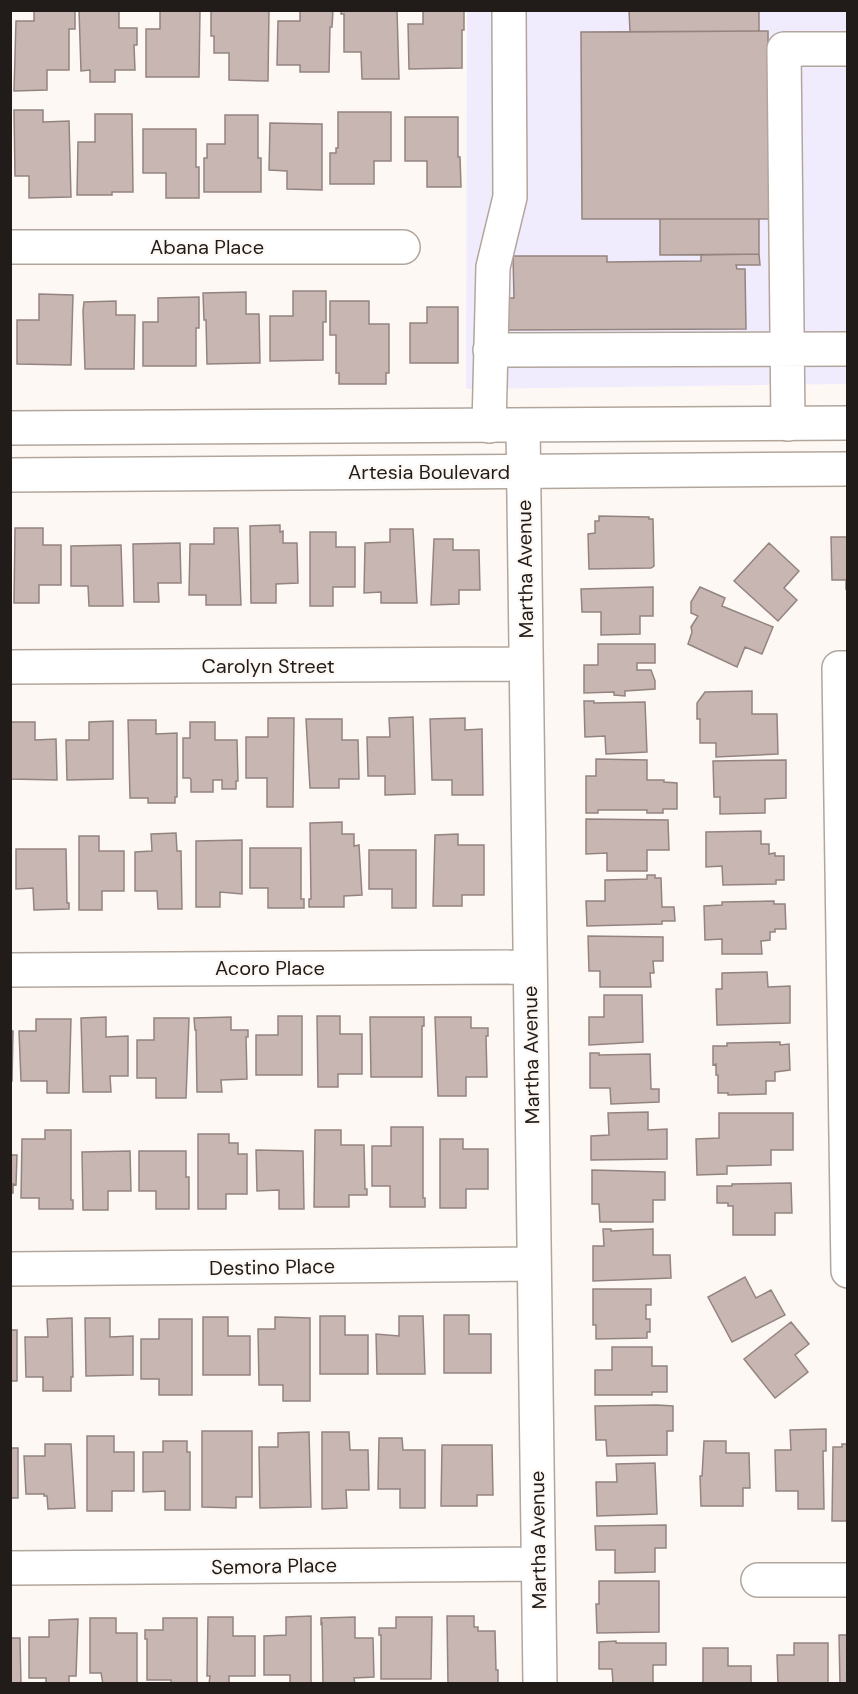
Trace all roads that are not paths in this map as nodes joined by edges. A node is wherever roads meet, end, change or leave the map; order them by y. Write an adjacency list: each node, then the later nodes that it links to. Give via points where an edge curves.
1 (509, 10): 7 (street, via 510,197 492,267)
2 (848, 49): 5 (street, via 784,49)
3 (10, 247): 4 (street, Abana Place)
4 (403, 247)
5 (787, 349): 6 (street); 7 (street); 9 (street)
6 (848, 349)
7 (490, 350): 10 (street)
8 (848, 423): 9 (street)
9 (788, 424): 11 (street); 14 (street)
10 (489, 426): 11 (street); 12 (street)
11 (523, 426): 15 (street, Martha Avenue)
12 (10, 428)
13 (848, 469): 14 (street, Artesia Boulevard)
14 (789, 470): 15 (street, Artesia Boulevard)
15 (524, 472): 16 (street, Artesia Boulevard); 17 (street, Martha Avenue)
16 (10, 475)
17 (526, 664): 18 (street, Carolyn Street); 20 (street, Martha Avenue)
18 (10, 667)
19 (843, 668): 22 (street)
20 (530, 967): 21 (street, Acoro Place); 23 (street, Martha Avenue)
21 (10, 970)
22 (845, 970): 25 (street)
23 (534, 1264): 24 (street, Destino Place); 26 (street, Martha Avenue)
24 (10, 1269)
25 (847, 1271)
26 (538, 1563): 27 (street, Semora Place); 30 (street, Martha Avenue)
27 (10, 1568)
28 (758, 1580): 29 (street)
29 (848, 1580)
30 (540, 1683)

